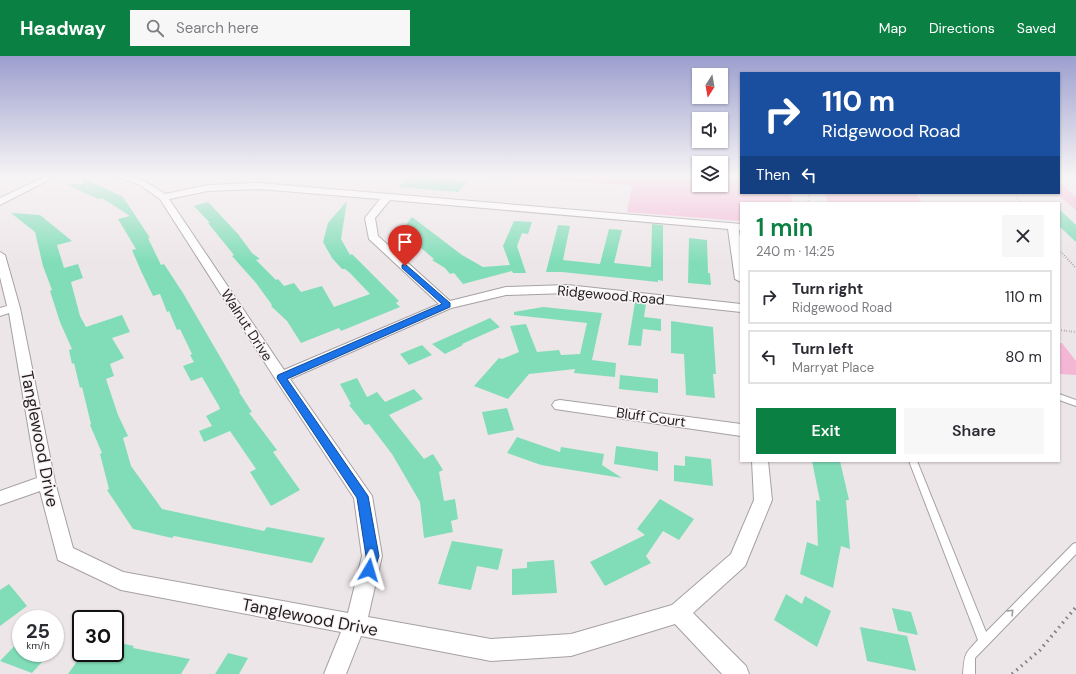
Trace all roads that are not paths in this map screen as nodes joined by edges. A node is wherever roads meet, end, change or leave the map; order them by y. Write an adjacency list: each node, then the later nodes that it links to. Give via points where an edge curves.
1 (169, 206): 10 (street, Walnut Drive)
2 (380, 206): 7 (street, via 370,218 374,237)
3 (494, 206): 4 (street)
4 (737, 226): 6 (street)
5 (0, 255): 9 (street, Tanglewood Drive)
6 (740, 266)
7 (447, 305): 8 (street, Ridgewood Road, via 506,291 567,289); 10 (street, Ridgewood Road)
8 (740, 308)
9 (7, 310): 19 (street, Tanglewood Drive)
10 (282, 378): 23 (street, Walnut Drive, via 363,496 372,556)
11 (1060, 396): 12 (lane)
12 (1068, 399): 13 (lane); 14 (lane)
13 (1076, 399)
14 (1076, 403)
15 (560, 405): 16 (street, Bluff Court)
16 (740, 430)
17 (760, 462): 22 (street, Tanglewood Drive, via 763,500 738,560)
18 (913, 462): 24 (lane)
19 (46, 482): 20 (street); 23 (street, Tanglewood Drive, via 65,554 121,582)
20 (0, 498)
21 (1076, 547): 24 (lane, one-way to 21)
22 (678, 613): 23 (street, Tanglewood Drive, via 571,645 491,650); 26 (street)
23 (355, 625): 25 (street, Walnut Drive)
24 (984, 640): 27 (lane, via 970,656)
25 (335, 674)
26 (738, 674)
27 (970, 674)

